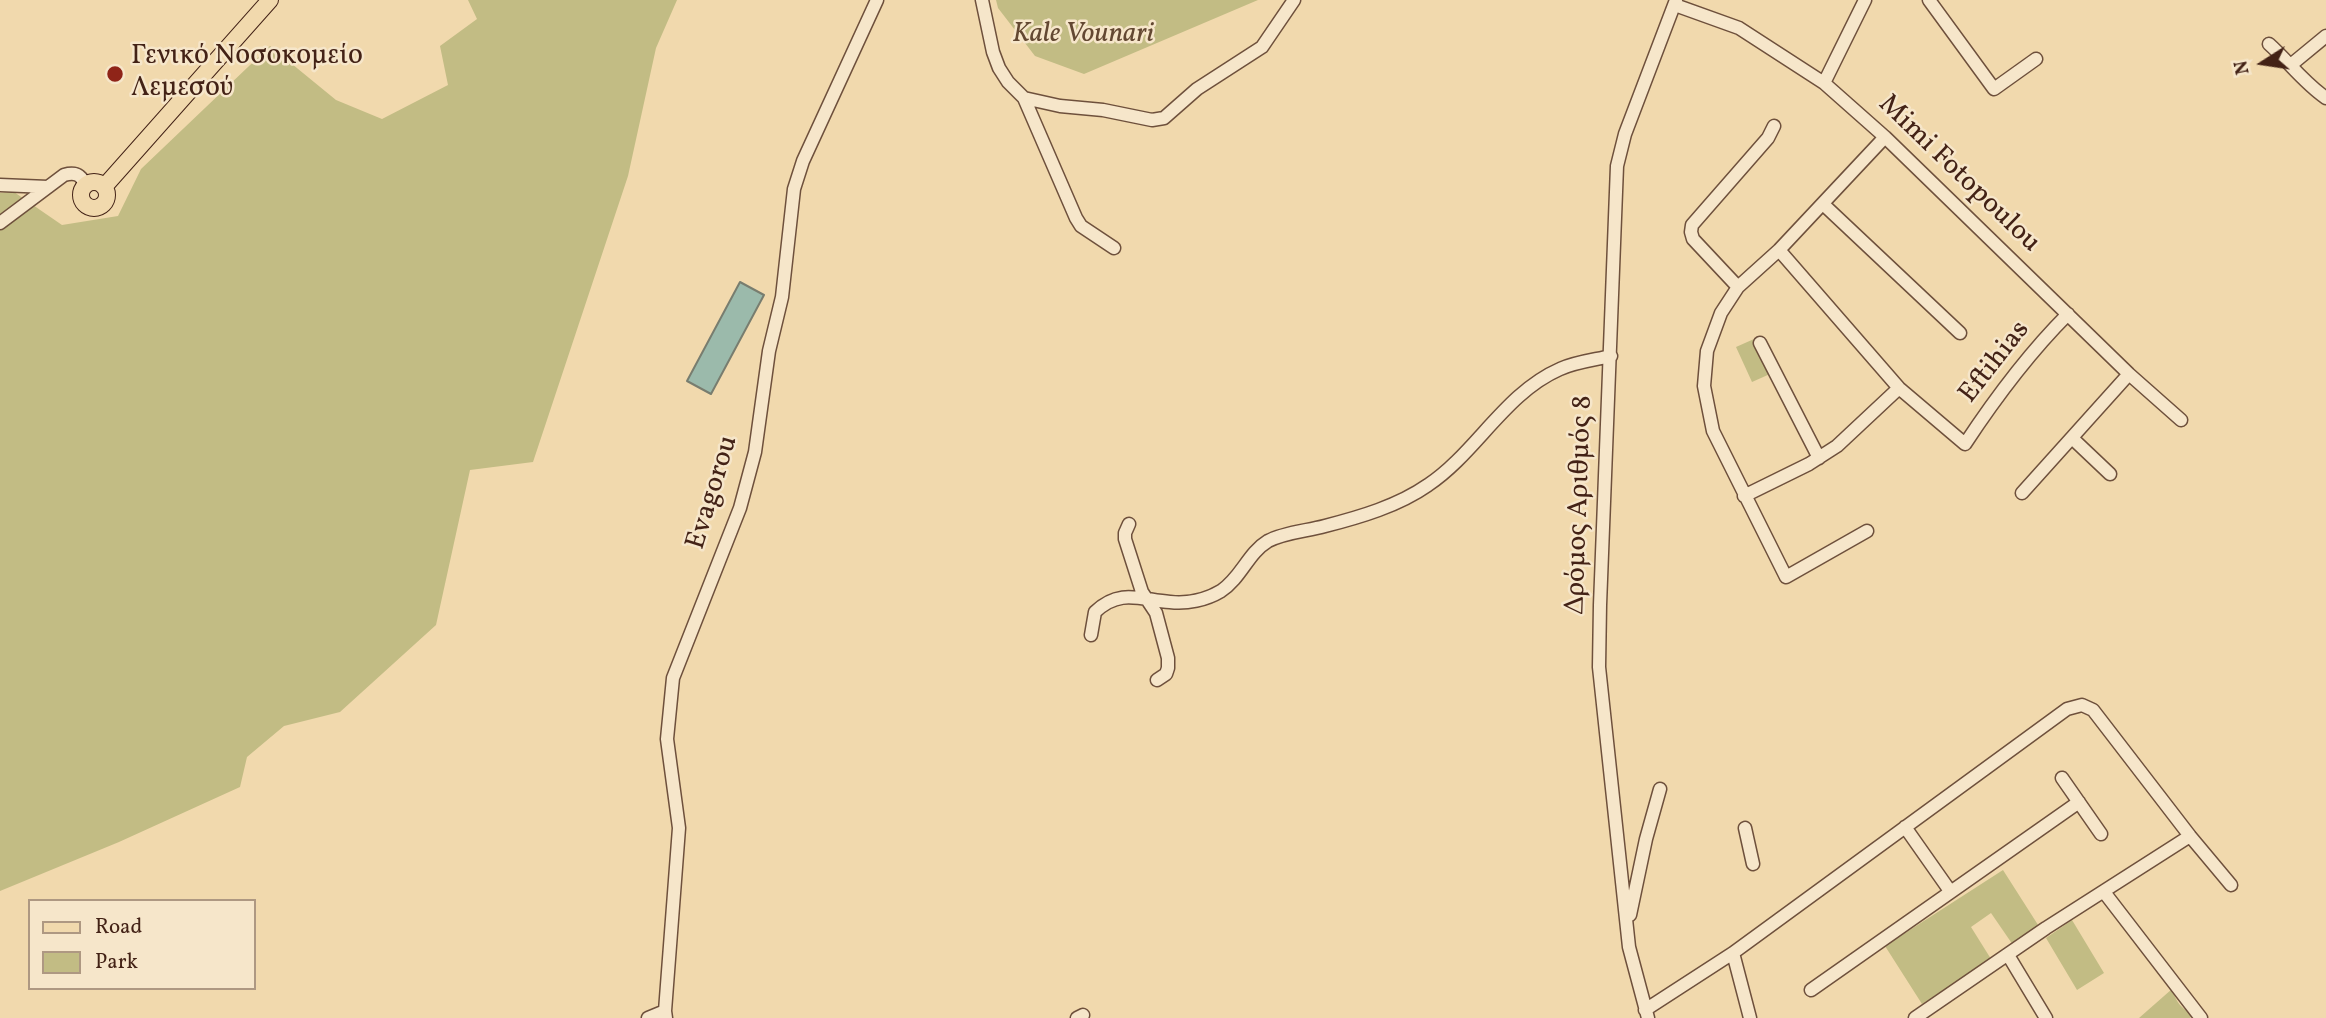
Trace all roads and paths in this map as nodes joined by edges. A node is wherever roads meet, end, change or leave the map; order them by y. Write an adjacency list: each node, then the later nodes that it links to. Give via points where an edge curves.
1 (270, 0): 20 (main road)
2 (877, 0): 58 (street, Evagorou, via 794,189 782,298 769,351 755,452 740,509 673,678 667,739 680,828)
3 (982, 0): 13 (street, via 999,68)
4 (1294, 0): 13 (street, via 1262,47 1197,89 1164,118 1152,120)
5 (1865, 0): 12 (street)
6 (1929, 0): 10 (street, via 1994,89)
7 (1676, 3): 12 (street, Mimi Fotopoulou, via 1739,27); 29 (street, Δρόμος Αριθμός 8, via 1617,166)
8 (2326, 36): 11 (street)
9 (2269, 44): 11 (street)
10 (2036, 59)
11 (2291, 64): 14 (street)
12 (1824, 83): 16 (street, Mimi Fotopoulou)
13 (1024, 98): 23 (street, via 1076,218)
14 (2326, 98)
15 (1774, 126): 25 (street, via 1690,232)
16 (1885, 137): 21 (street); 26 (street, Mimi Fotopoulou)
17 (0, 185): 19 (street)
18 (85, 185): 19 (street, via 73,173); 20 (main road, via 93,182); 20 (main road, via 82,199 94,208 105,203)
19 (48, 187): 22 (street)
20 (104, 187)
21 (1823, 204): 24 (street); 27 (street)
22 (0, 223)
23 (1114, 248)
24 (1779, 250): 25 (street); 31 (street)
25 (1738, 287): 37 (street, via 1721,313 1707,351 1704,386 1713,431)
26 (2068, 314): 30 (street, Mimi Fotopoulou); 31 (street, Eftihias, via 2001,389 1965,444)
27 (1960, 333)
28 (1760, 343): 34 (street)
29 (1611, 356): 40 (street, via 1544,377 1518,397 1443,474 1411,495 1360,517 1268,541 1233,581 1207,598 1172,603); 54 (street, Δρόμος Αριθμός 8, via 1599,667)
30 (2129, 374): 32 (street, Mimi Fotopoulou); 33 (street)
31 (1899, 388): 34 (street)
32 (2181, 420)
33 (2072, 438): 35 (street); 36 (street)
34 (1819, 458): 37 (street)
35 (2110, 474)
36 (2022, 493)
37 (1744, 496): 39 (street, via 1786,577)
38 (1129, 524): 40 (street, via 1125,539)
39 (1867, 531)
40 (1144, 597): 41 (street, via 1132,596 1100,607); 42 (street, via 1156,613 1168,658 1166,674)
41 (1091, 635)
42 (1157, 680)
43 (2062, 778): 45 (street)
44 (1660, 789): 54 (street)
45 (2079, 802): 48 (street); 52 (street)
46 (1905, 827): 49 (street, via 2067,709 2082,705 2093,710); 52 (street); 55 (street)
47 (1745, 828): 50 (street)
48 (2101, 834)
49 (2190, 836): 51 (street); 53 (street)
50 (1753, 864)
51 (2231, 885)
52 (1951, 891): 57 (street)
53 (2104, 892): 56 (street); 64 (street)
54 (1627, 921): 59 (street, Δρόμος Αριθμός 8)
55 (1733, 953): 59 (street); 61 (street)
56 (2008, 955): 62 (street); 63 (street)
57 (1811, 990)
58 (665, 1014): 60 (street)
59 (1646, 1014)
60 (648, 1018)
61 (1750, 1018)
62 (1915, 1018)
63 (2046, 1018)
64 (2201, 1018)

